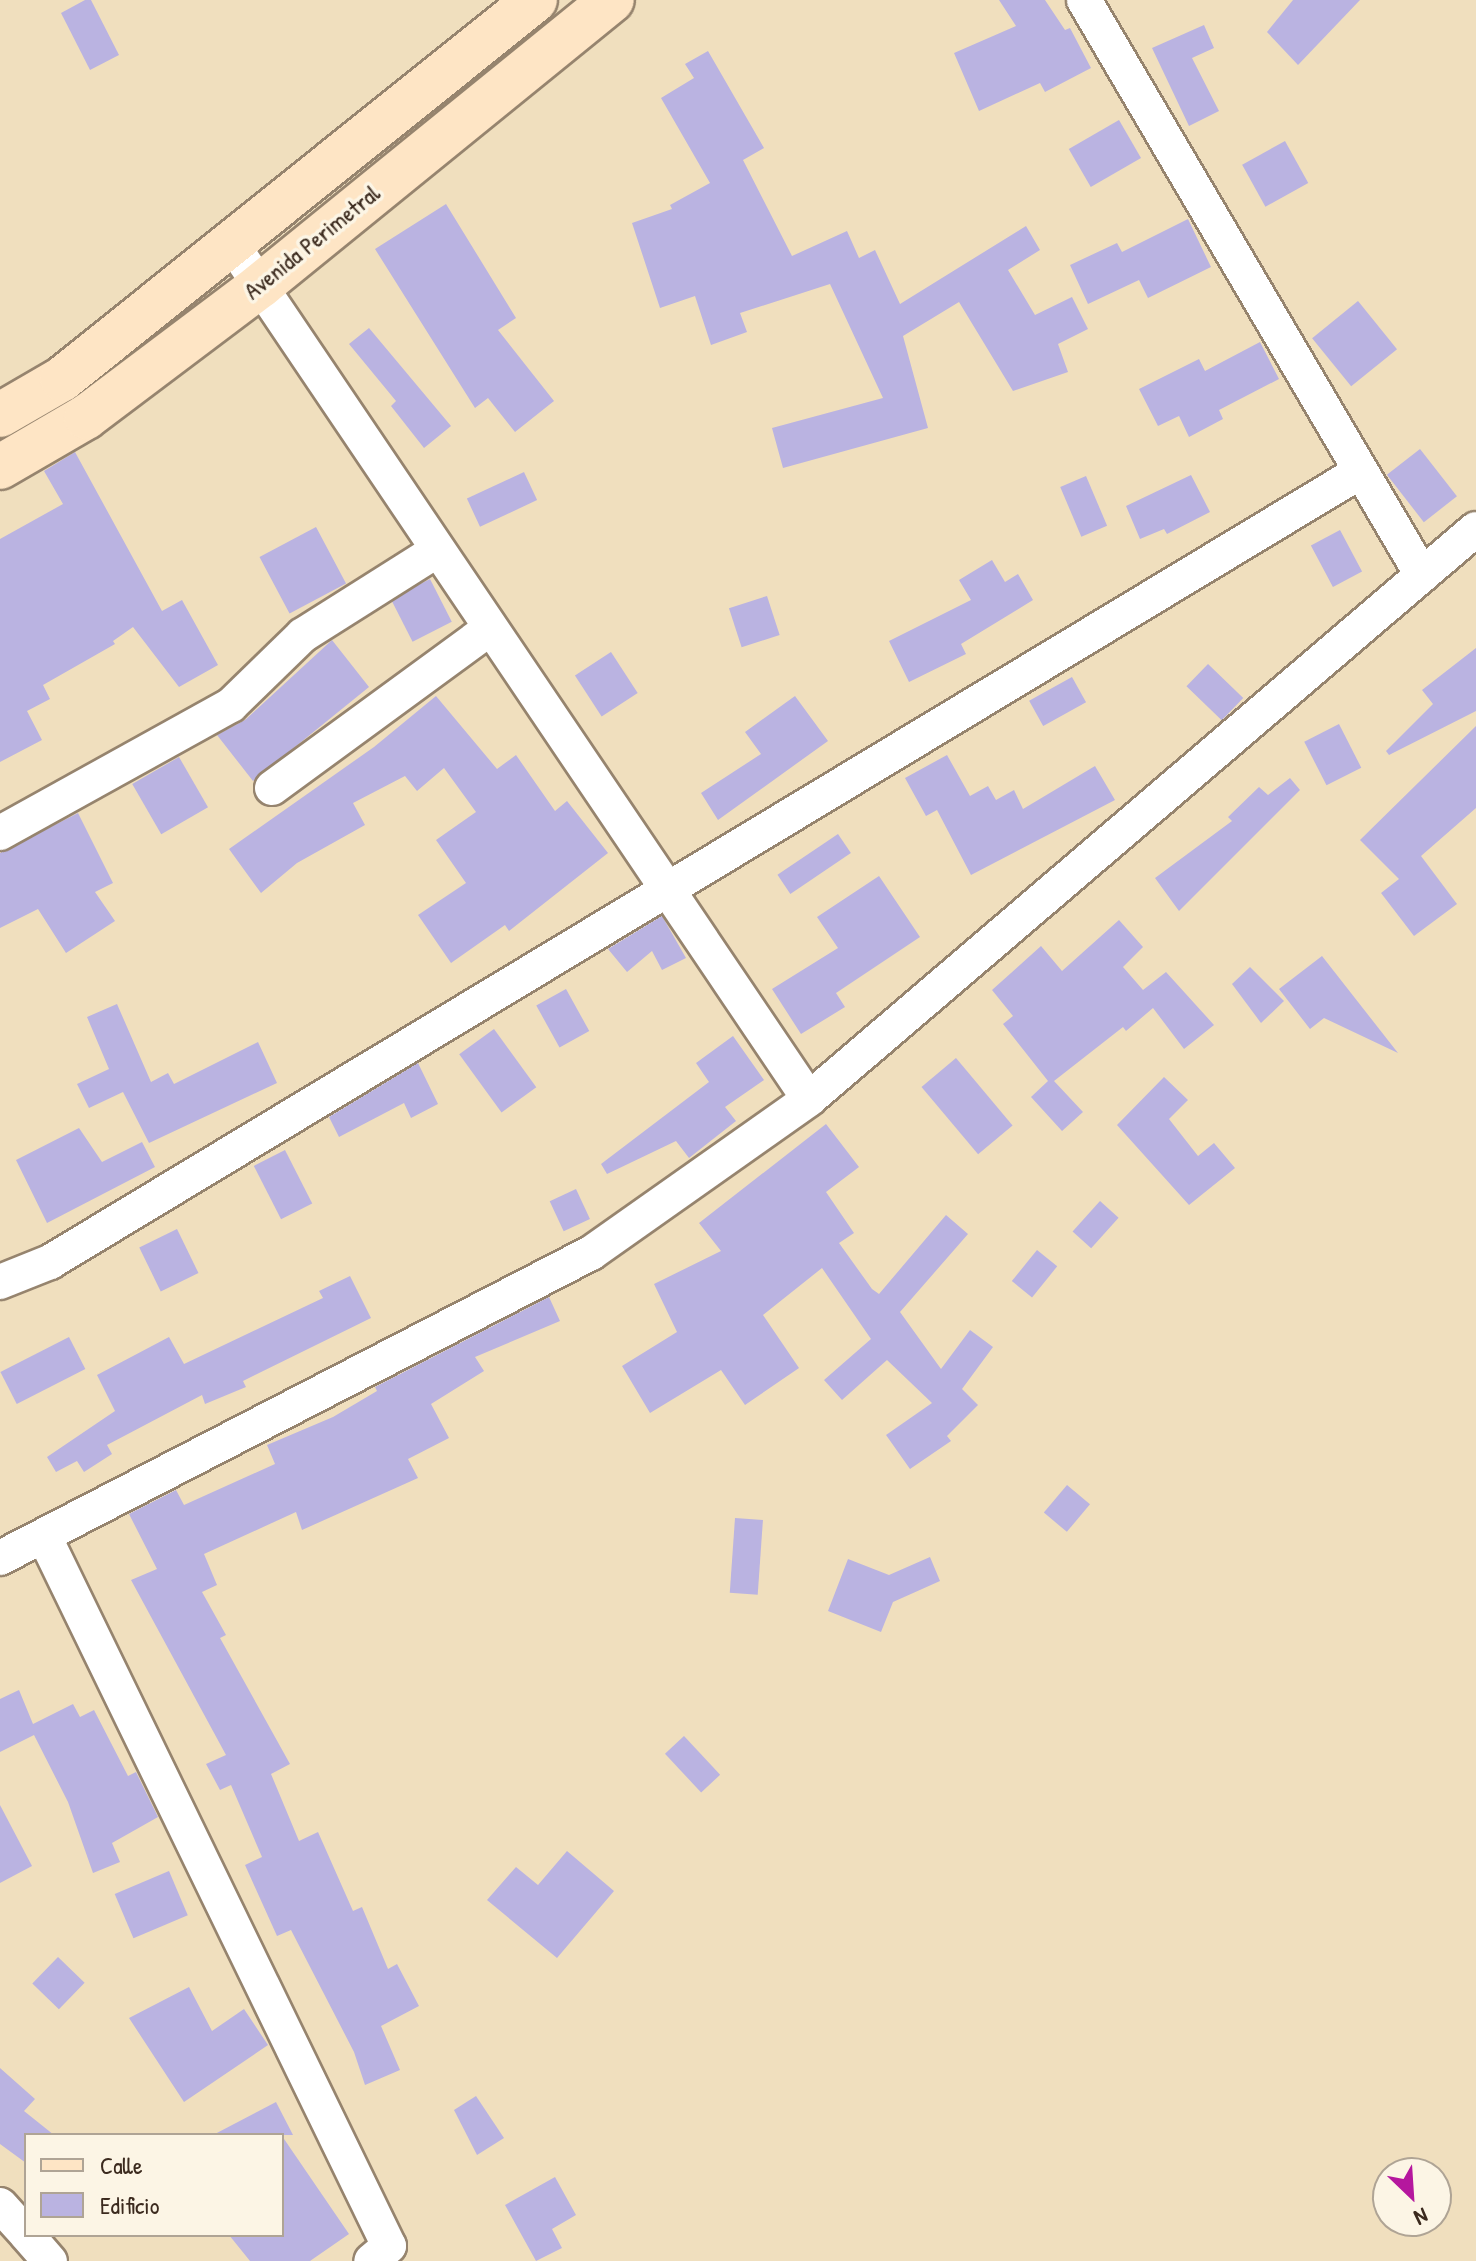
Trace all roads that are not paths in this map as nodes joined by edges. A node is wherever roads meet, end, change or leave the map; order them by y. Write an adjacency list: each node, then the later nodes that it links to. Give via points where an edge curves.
1 (535, 0): 4 (main road, Avenida Perimetral)
2 (612, 0): 5 (main road, Avenida Perimetral)
3 (1084, 0): 8 (street)
4 (232, 244): 5 (street); 6 (main road, Avenida Perimetral, via 62,379)
5 (261, 285): 7 (main road, Avenida Perimetral, via 86,417); 10 (street)
6 (0, 415)
7 (0, 467)
8 (1358, 473): 11 (street); 15 (street)
9 (1476, 529): 11 (street)
10 (436, 551): 12 (street); 14 (street, via 303,635 231,705)
11 (1422, 575): 16 (street)
12 (489, 629): 13 (street); 15 (street)
13 (272, 788)
14 (0, 833)
15 (664, 890): 16 (street); 17 (street, via 50,1262)
16 (809, 1099): 18 (street, via 591,1253)
17 (0, 1282)
18 (45, 1538): 19 (street); 24 (street, via 389,2246)
19 (0, 1558)
20 (0, 2205): 21 (street)
21 (24, 2232)
22 (29, 2237): 23 (street)
23 (50, 2261)
24 (371, 2261)

